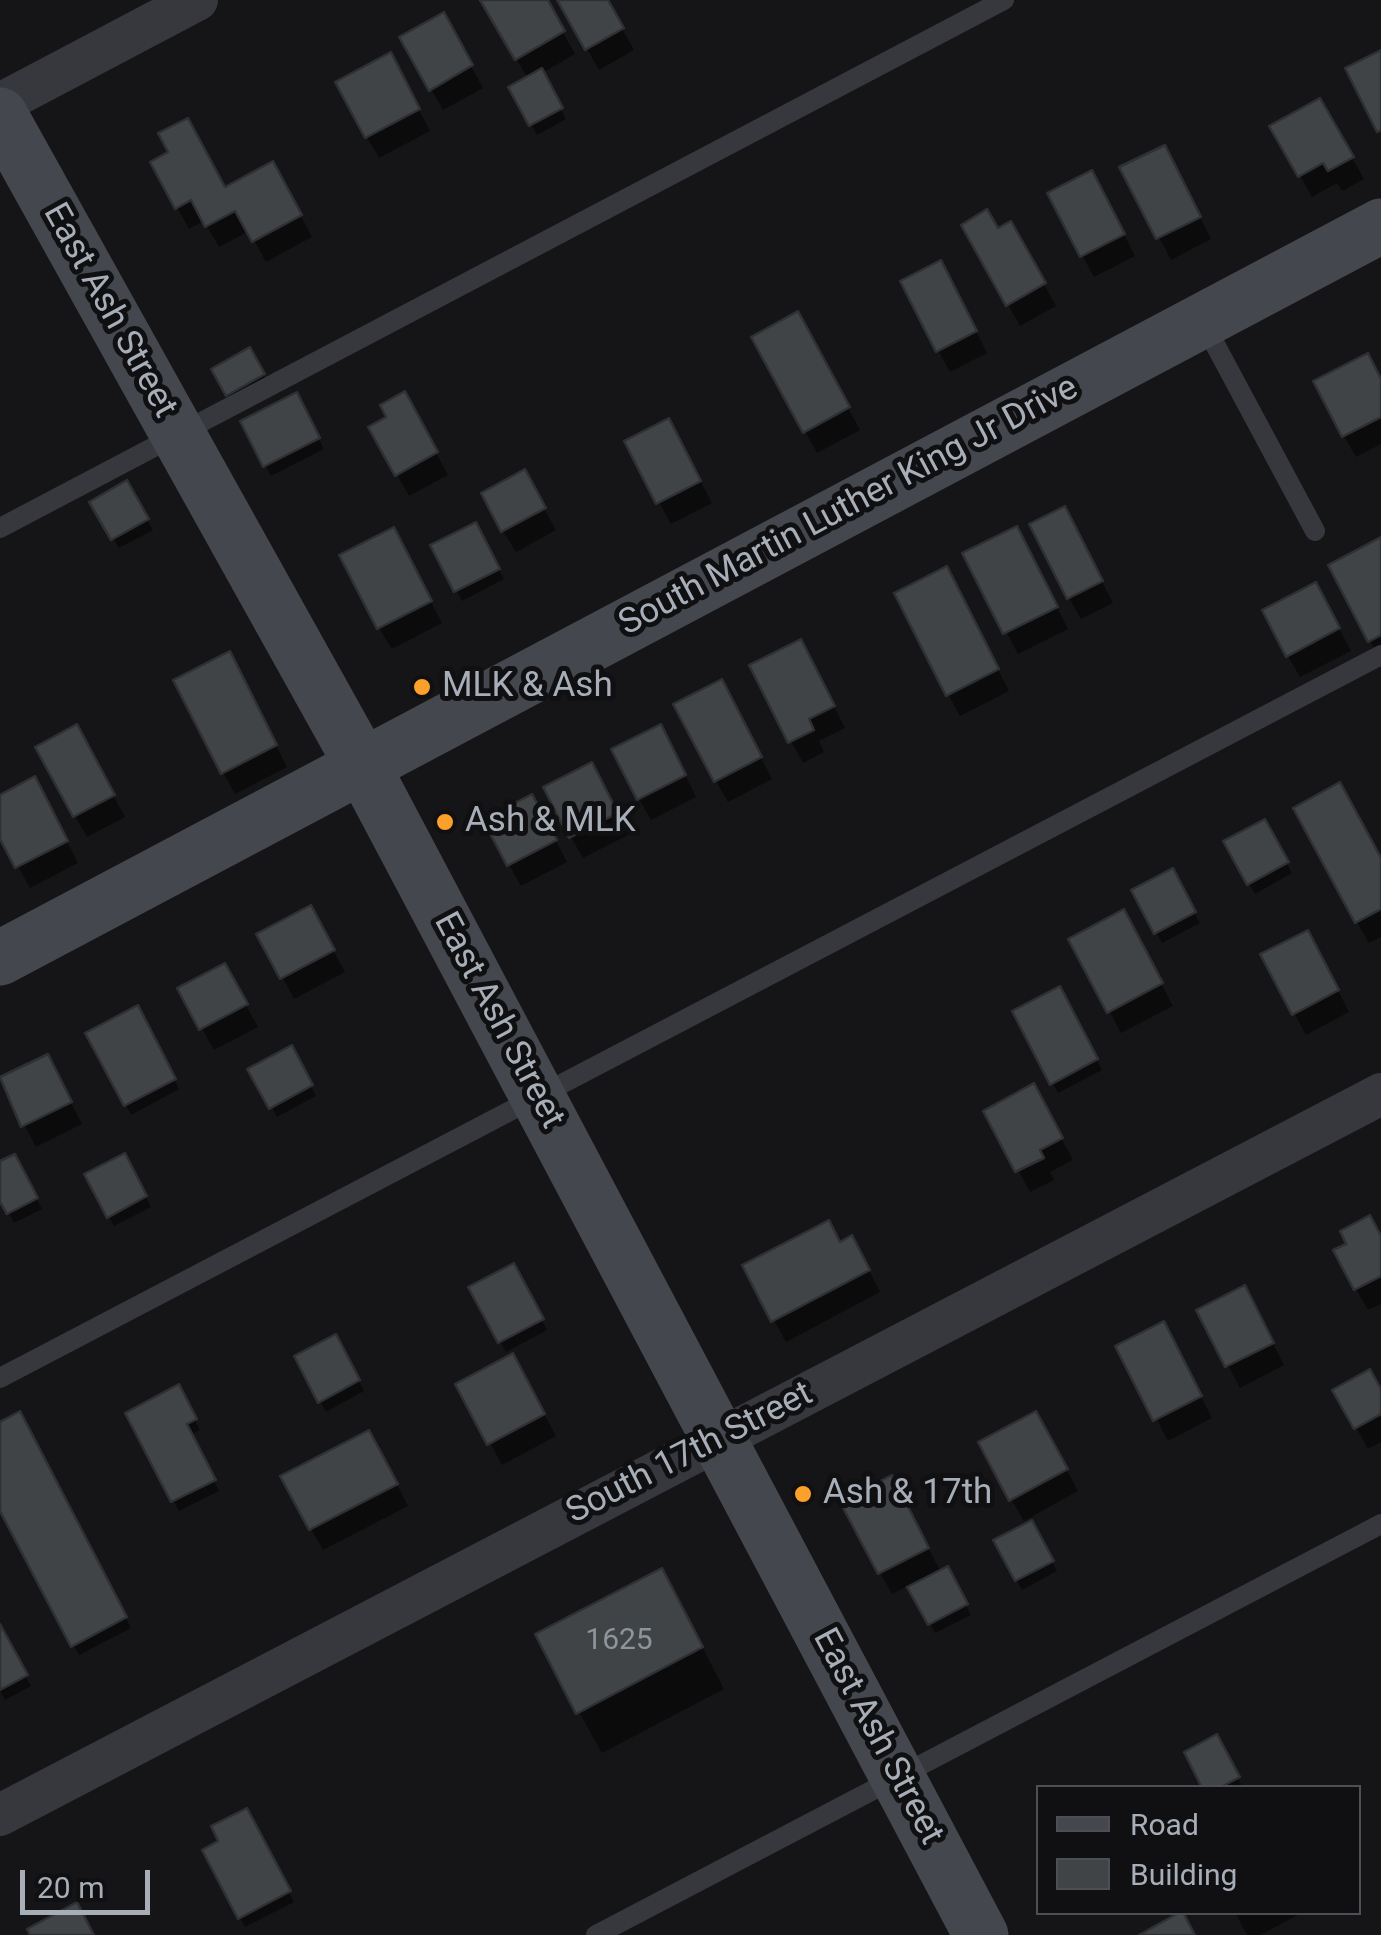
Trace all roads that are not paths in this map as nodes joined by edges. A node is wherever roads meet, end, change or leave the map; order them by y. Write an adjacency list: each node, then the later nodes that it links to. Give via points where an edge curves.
1 (197, 0): 3 (street)
2 (1004, 0): 7 (lane)
3 (0, 104)
4 (0, 115): 7 (street, East Ash Street)
5 (1381, 226): 6 (street, South Martin Luther King Jr Drive)
6 (1202, 320): 9 (lane); 11 (street, South Martin Luther King Jr Drive)
7 (178, 434): 8 (lane); 11 (street, East Ash Street)
8 (0, 528)
9 (1315, 530)
10 (1381, 655): 14 (lane)
11 (361, 763): 12 (street, South Martin Luther King Jr Drive); 14 (street, East Ash Street)
12 (0, 958)
13 (1381, 1094): 16 (street, South 17th Street)
14 (538, 1097): 15 (lane); 16 (street, East Ash Street)
15 (0, 1378)
16 (719, 1439): 18 (street, East Ash Street); 19 (street, South 17th Street)
17 (1381, 1524): 18 (lane)
18 (898, 1776): 20 (lane); 21 (street, East Ash Street)
19 (0, 1815)
20 (596, 1935)
21 (981, 1935)

